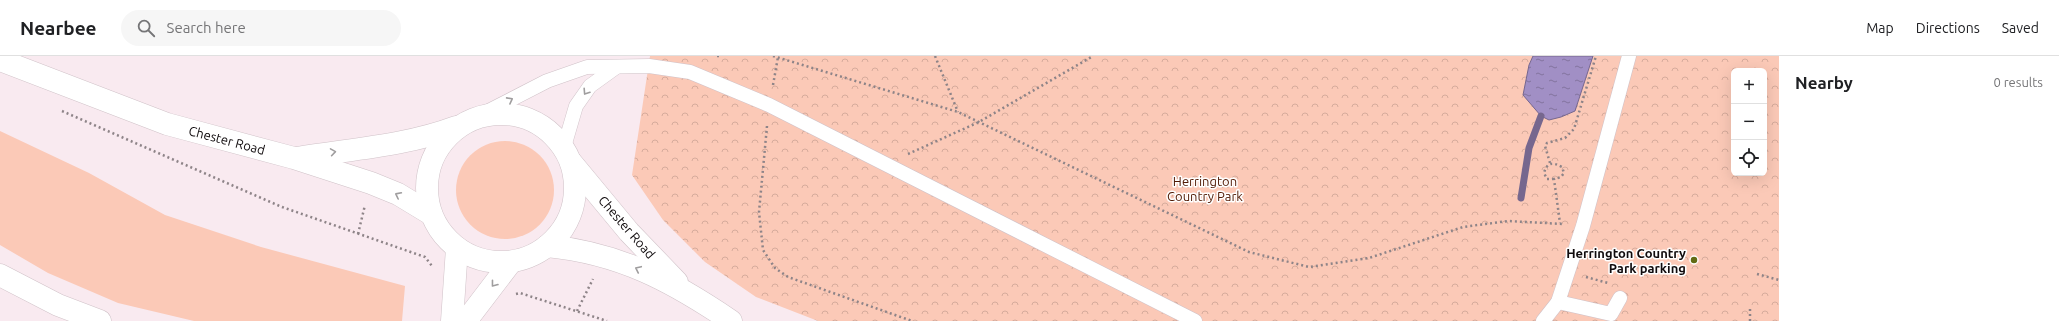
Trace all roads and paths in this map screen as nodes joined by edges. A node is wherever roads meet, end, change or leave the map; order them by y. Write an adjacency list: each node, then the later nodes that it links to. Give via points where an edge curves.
1 (774, 56): 9 (path)
2 (935, 56): 9 (path)
3 (1093, 56): 12 (path)
4 (1596, 56): 15 (path, via 1574,129 1565,138 1547,143 1545,146)
5 (1629, 56): 20 (lane)
6 (0, 60): 14 (main road, Chester Road, via 167,124)
7 (615, 68): 10 (lane, one-way to 7, via 547,81 587,67); 13 (lane, one-way to 13, via 590,86 576,106); 16 (lane, via 649,66 690,72 769,105)
8 (60, 110): 25 (path, via 282,207 425,257)
9 (958, 112): 12 (path)
10 (468, 122): 13 (main road, Chester Road, via 493,114 529,119 550,132); 14 (main road, Chester Road, one-way to 10, via 401,143 428,137); 18 (main road, via 441,145 428,173)
11 (768, 122): 41 (path, via 759,212 763,250 775,268 788,277)
12 (980, 122): 16 (path); 19 (path, via 1249,252 1309,267 1369,258 1464,227 1508,221)
13 (567, 154): 21 (main road, via 575,178 571,213 558,236); 30 (main road, Chester Road, via 629,232)
14 (294, 158): 18 (main road, one-way to 14, via 398,194)
15 (1550, 163): 17 (path, via 1544,173 1547,179); 17 (path, via 1562,167 1564,172 1561,177)
16 (884, 164): 42 (lane)
17 (1554, 179): 19 (path)
18 (431, 214): 22 (main road)
19 (1560, 223): 20 (path)
20 (1583, 226): 26 (lane)
21 (547, 246): 23 (main road, Chester Road); 24 (main road, via 525,259)
22 (456, 248): 24 (main road, via 484,260); 37 (main road)
23 (604, 256): 30 (main road, Chester Road, one-way to 23); 35 (path)
24 (511, 262): 38 (main road, one-way to 38)
25 (434, 271)
26 (1568, 272): 31 (path); 33 (lane)
27 (0, 274): 36 (main road, via 58,305)
28 (1757, 274): 29 (path)
29 (1779, 280)
30 (686, 291): 40 (main road, Chester Road)
31 (1617, 291): 33 (lane, via 1611,314)
32 (514, 294): 35 (path, via 520,293)
33 (1558, 302): 43 (lane)
34 (1750, 306): 44 (path)
35 (577, 311): 39 (path)
36 (100, 321)
37 (452, 321)
38 (466, 321)
39 (607, 321)
40 (731, 321)
41 (912, 321)
42 (1195, 321)
43 (1543, 321)
44 (1750, 321)

